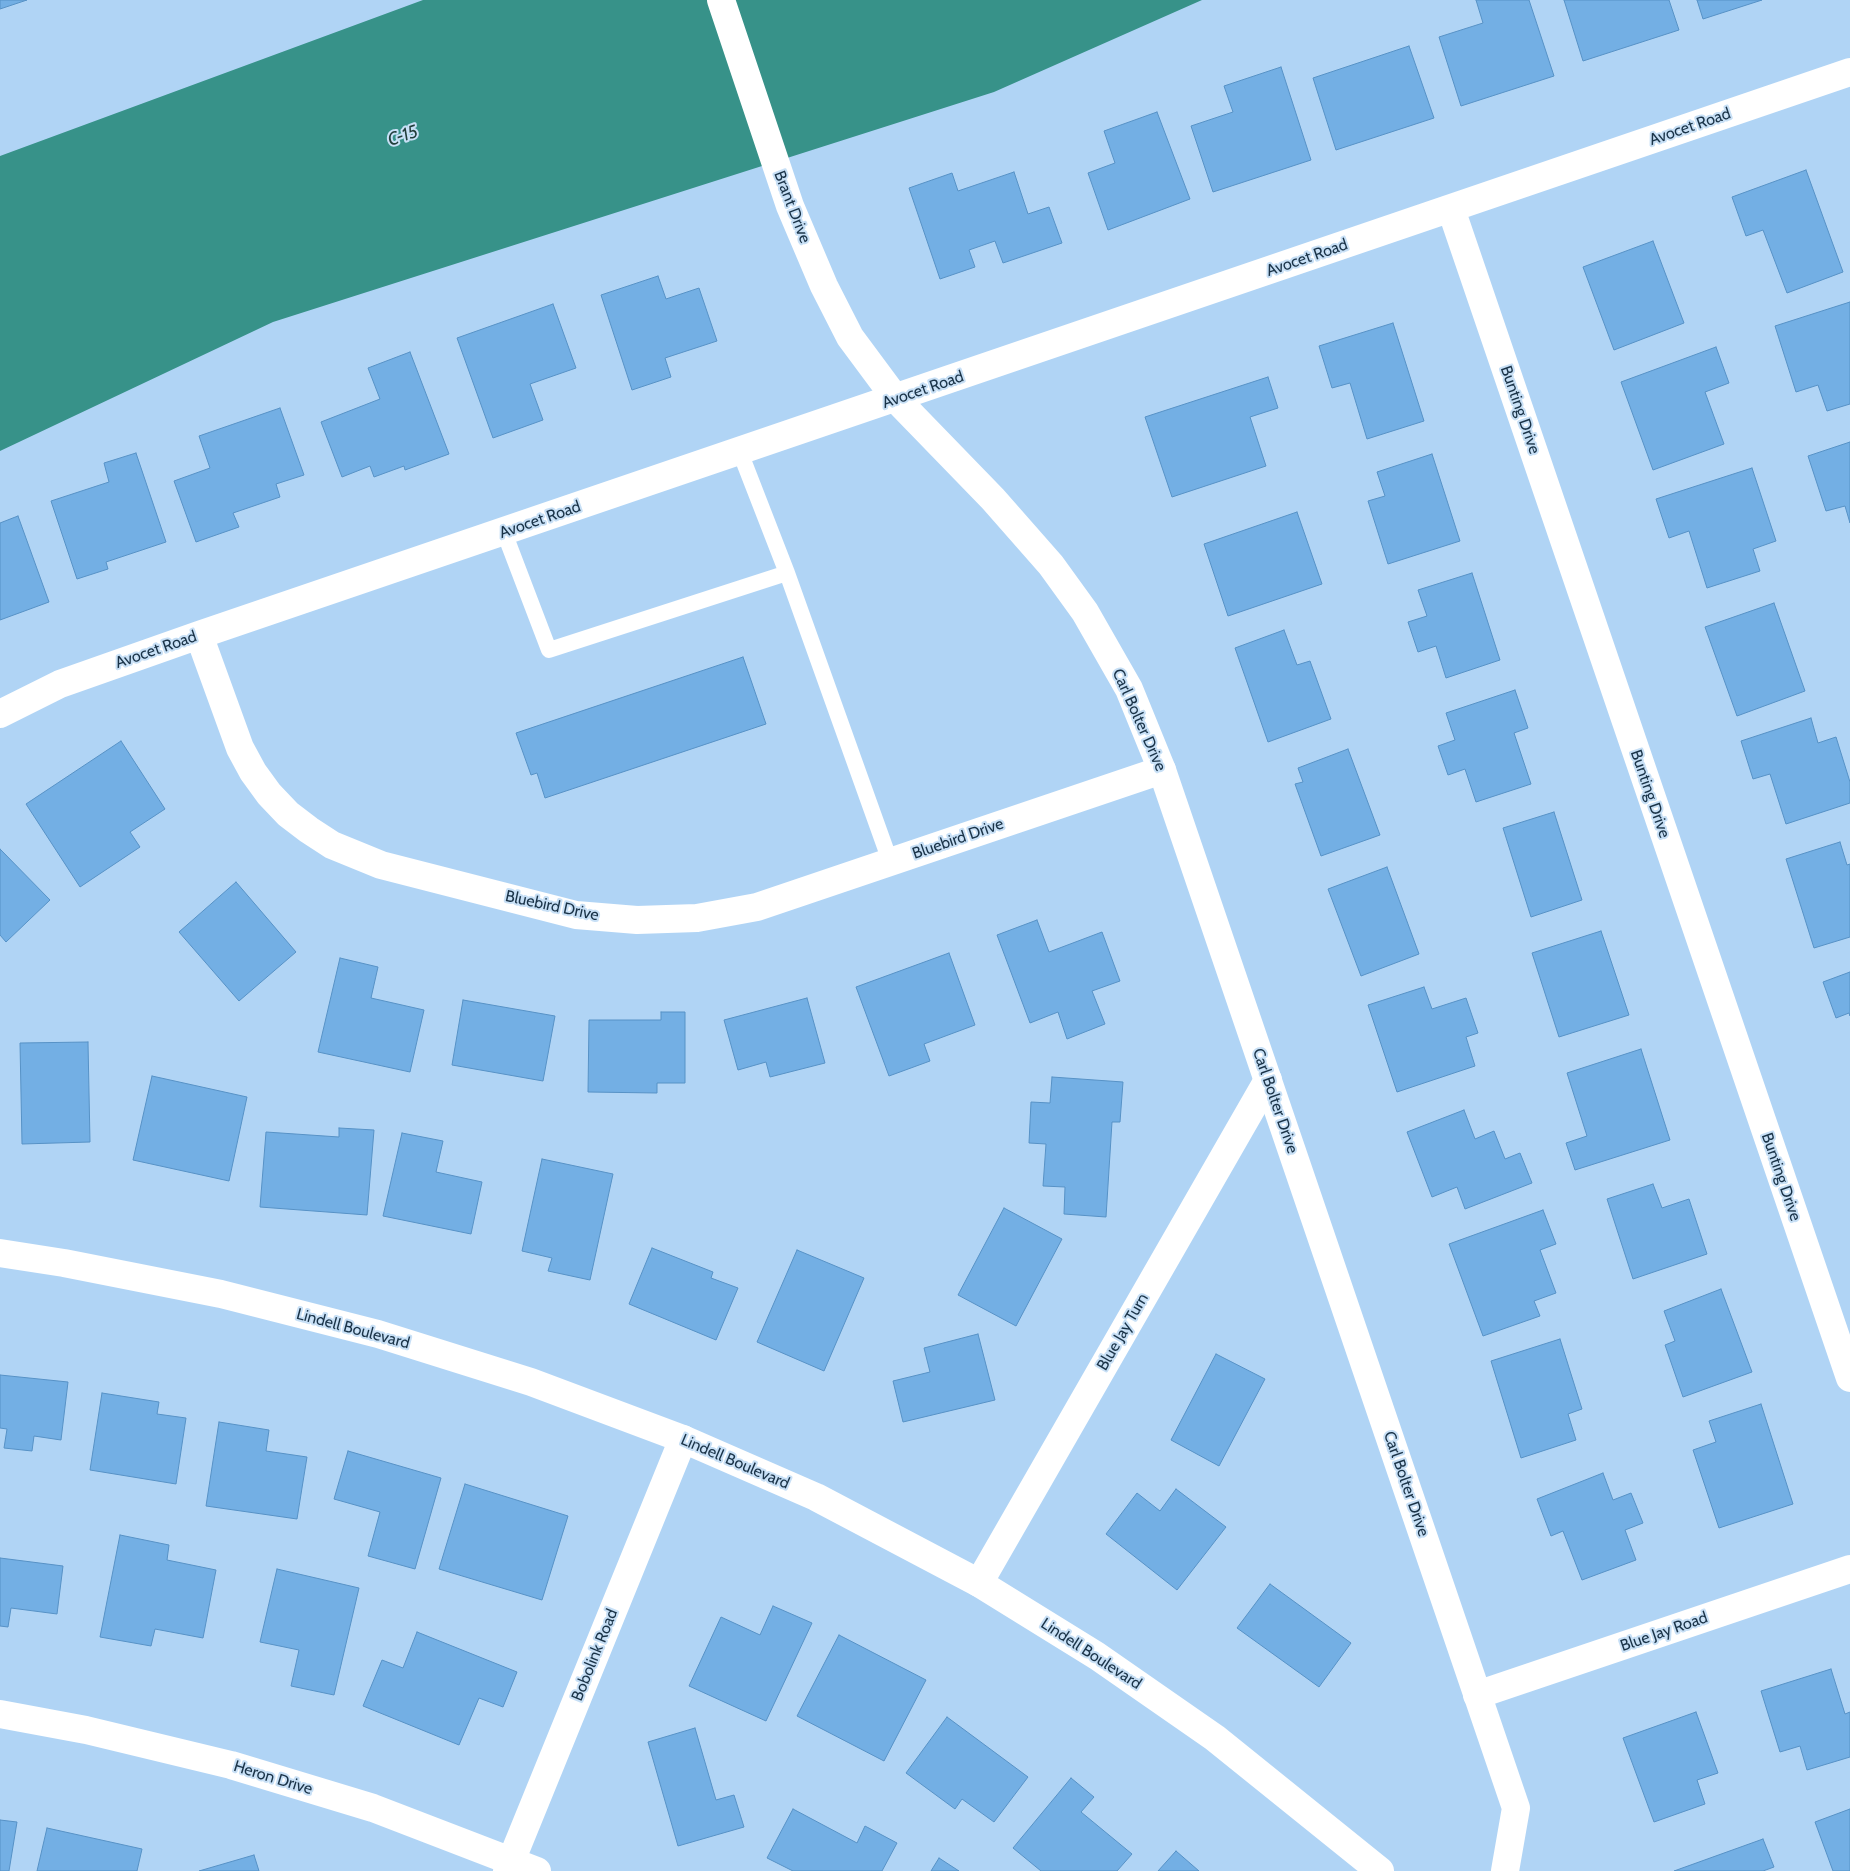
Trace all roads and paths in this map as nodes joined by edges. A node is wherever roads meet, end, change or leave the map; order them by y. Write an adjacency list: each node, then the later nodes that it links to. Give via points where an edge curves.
1 (720, 0): 4 (street, Brant Drive, via 790,206 824,286 850,337)
2 (1850, 72): 3 (street, Avocet Road)
3 (1451, 209): 4 (street, Avocet Road); 14 (street, Bunting Drive)
4 (896, 399): 5 (street, Avocet Road); 10 (street, Carl Bolter Drive, via 993,499 1051,565 1085,612 1129,689)
5 (740, 452): 6 (street, Avocet Road); 7 (lane)
6 (504, 532): 7 (lane, via 549,650); 8 (street, Avocet Road)
7 (787, 572): 11 (lane)
8 (199, 635): 9 (street, Avocet Road, via 60,684); 11 (street, Bluebird Drive, via 240,748 269,794 288,814 332,845 381,865 576,914 636,920 697,918 757,907)
9 (0, 714)
10 (1162, 770): 11 (street, Bluebird Drive); 12 (street, Carl Bolter Drive)
11 (890, 862)
12 (1268, 1080): 17 (street, Blue Jay Turn); 18 (street, Carl Bolter Drive)
13 (0, 1253): 15 (street, Lindell Boulevard, via 221,1294 378,1334 531,1382)
14 (1850, 1378)
15 (683, 1439): 17 (street, Lindell Boulevard, via 816,1497); 20 (street, Bobolink Road)
16 (1850, 1569): 18 (street, Blue Jay Road)
17 (979, 1583): 22 (street, Lindell Boulevard, via 1097,1656 1215,1738)
18 (1477, 1695): 23 (street, Carl Bolter Drive, via 1516,1808)
19 (0, 1714): 20 (street, Heron Drive, via 86,1730 231,1765 373,1808)
20 (510, 1866): 21 (street, Heron Drive)
21 (537, 1871)
22 (1380, 1871)
23 (1505, 1871)

